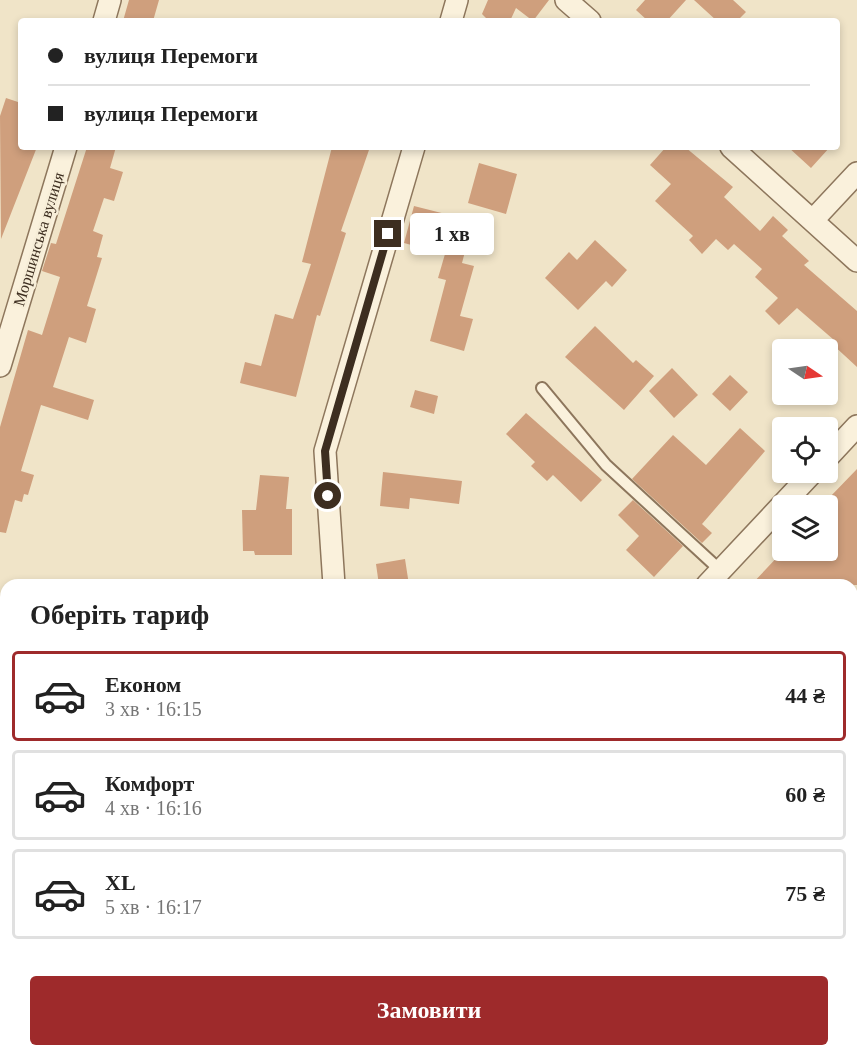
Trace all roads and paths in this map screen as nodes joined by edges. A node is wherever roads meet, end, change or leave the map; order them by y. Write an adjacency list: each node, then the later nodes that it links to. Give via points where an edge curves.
1 (110, 0): 4 (street)
2 (457, 0): 5 (street)
3 (566, 0): 6 (street)
4 (105, 18)
5 (452, 18)
6 (587, 18)
7 (65, 150): 13 (street, Моршинська вулиця)
8 (413, 150): 19 (street, via 325,451)
9 (734, 150): 11 (street)
10 (857, 173): 11 (street)
11 (813, 220): 12 (street)
12 (857, 261)
13 (0, 366)
14 (542, 388): 18 (lane, via 606,465)
15 (857, 426): 16 (street)
16 (838, 446)
17 (803, 483): 18 (street)
18 (714, 578)
19 (334, 579)

